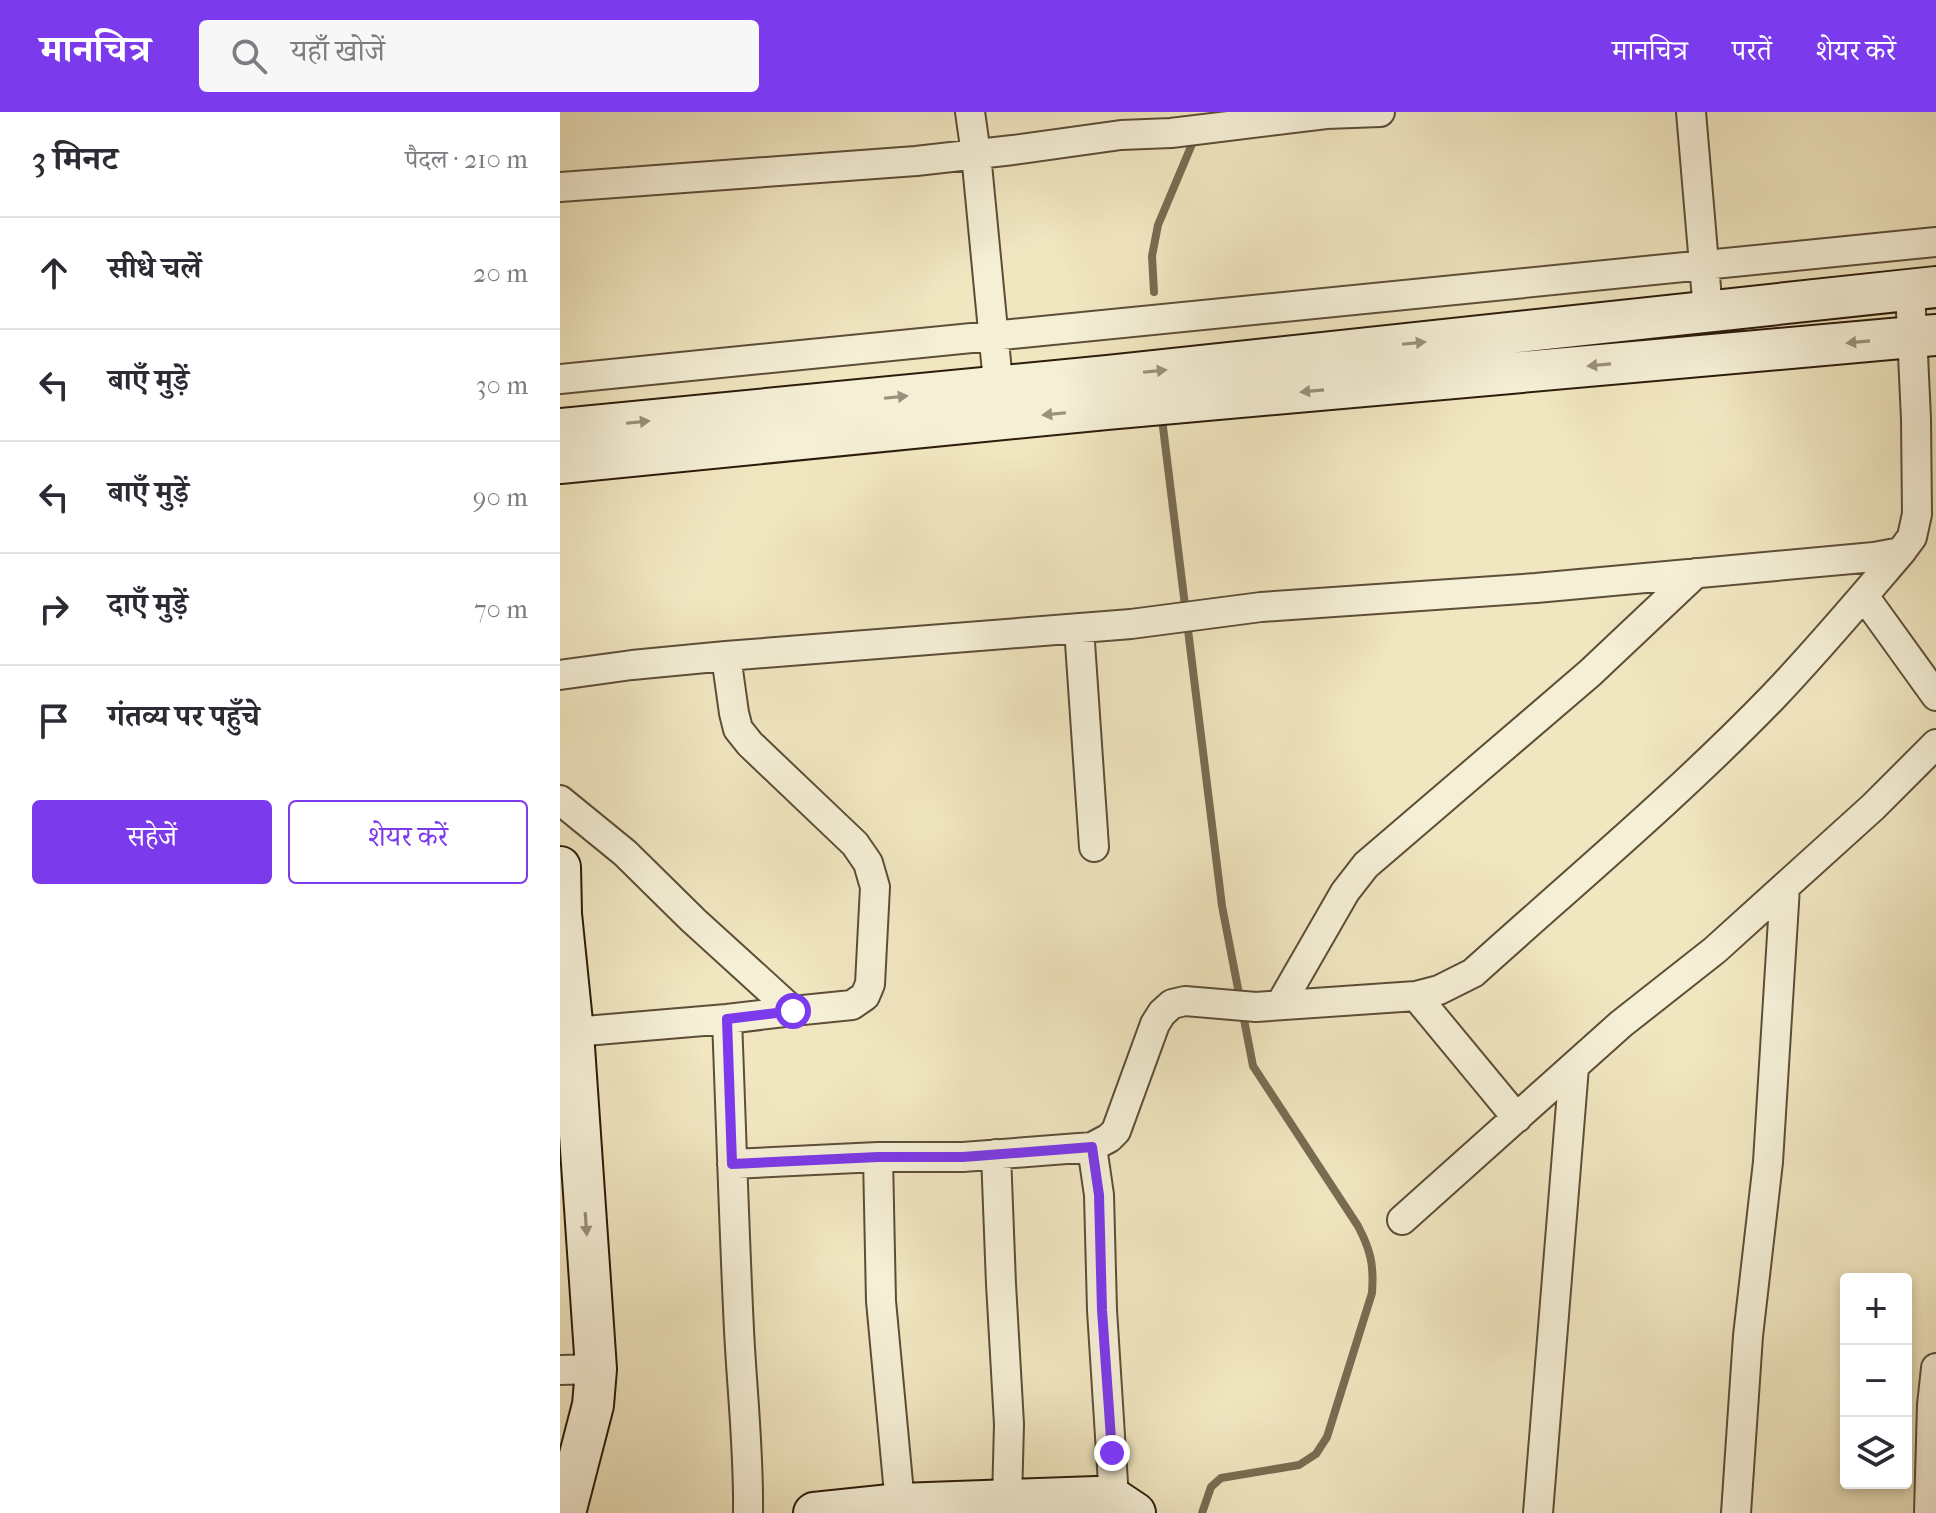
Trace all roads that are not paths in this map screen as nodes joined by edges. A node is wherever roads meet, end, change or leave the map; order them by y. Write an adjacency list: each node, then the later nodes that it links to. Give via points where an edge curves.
1 (970, 112): 5 (street)
2 (1380, 112): 4 (street, via 1171,133)
3 (1691, 112): 8 (street)
4 (1122, 123): 5 (street)
5 (976, 154): 6 (street); 11 (street)
6 (560, 187)
7 (1936, 242): 8 (street)
8 (1704, 265): 10 (street); 11 (street)
9 (1923, 289): 10 (street); 12 (street)
10 (1708, 311): 14 (street, one-way to 10)
11 (995, 336): 13 (street); 14 (street)
12 (1924, 336): 14 (street, one-way to 14); 17 (street, via 1917,514 1912,537)
13 (560, 379)
14 (1000, 403): 15 (street, one-way to 14); 16 (street)
15 (560, 429)
16 (560, 463)
17 (1901, 552): 18 (street); 19 (street)
18 (1696, 573): 20 (street, via 1261,607); 30 (street, via 1590,673 1366,865)
19 (1864, 596): 23 (street); 29 (street, via 1773,698 1688,781 1473,973)
20 (1079, 628): 21 (street); 26 (street)
21 (726, 656): 22 (street); 31 (street, via 738,729 855,844 875,887 865,996 852,1005)
22 (560, 675)
23 (1936, 696)
24 (1936, 744): 28 (street)
25 (560, 800): 31 (street, via 625,853)
26 (1094, 847)
27 (560, 867): 33 (street)
28 (1785, 887): 34 (street); 50 (street, via 1768,1162 1748,1336)
29 (1416, 996): 30 (street); 35 (street)
30 (1268, 1006): 36 (street, via 1172,1004 1155,1024 1116,1131)
31 (793, 1011): 32 (street)
32 (727, 1019): 33 (street); 39 (street)
33 (573, 1032): 42 (street, one-way to 42)
34 (1574, 1067): 35 (street); 49 (street)
35 (1517, 1118): 40 (street)
36 (1092, 1147): 37 (street); 44 (street, via 1099,1195 1102,1310)
37 (996, 1154): 38 (street); 43 (street, via 1009,1424)
38 (878, 1157): 39 (street); 45 (street)
39 (732, 1164): 47 (street)
40 (1402, 1220)
41 (1936, 1368): 51 (street)
42 (578, 1370): 46 (street, via 591,1415)
43 (1007, 1501): 44 (street, via 1096,1497); 45 (street)
44 (1124, 1506)
45 (881, 1509): 48 (street)
46 (565, 1513)
47 (748, 1513)
48 (814, 1513)
49 (1538, 1513)
50 (1736, 1513)
51 (1929, 1513)

